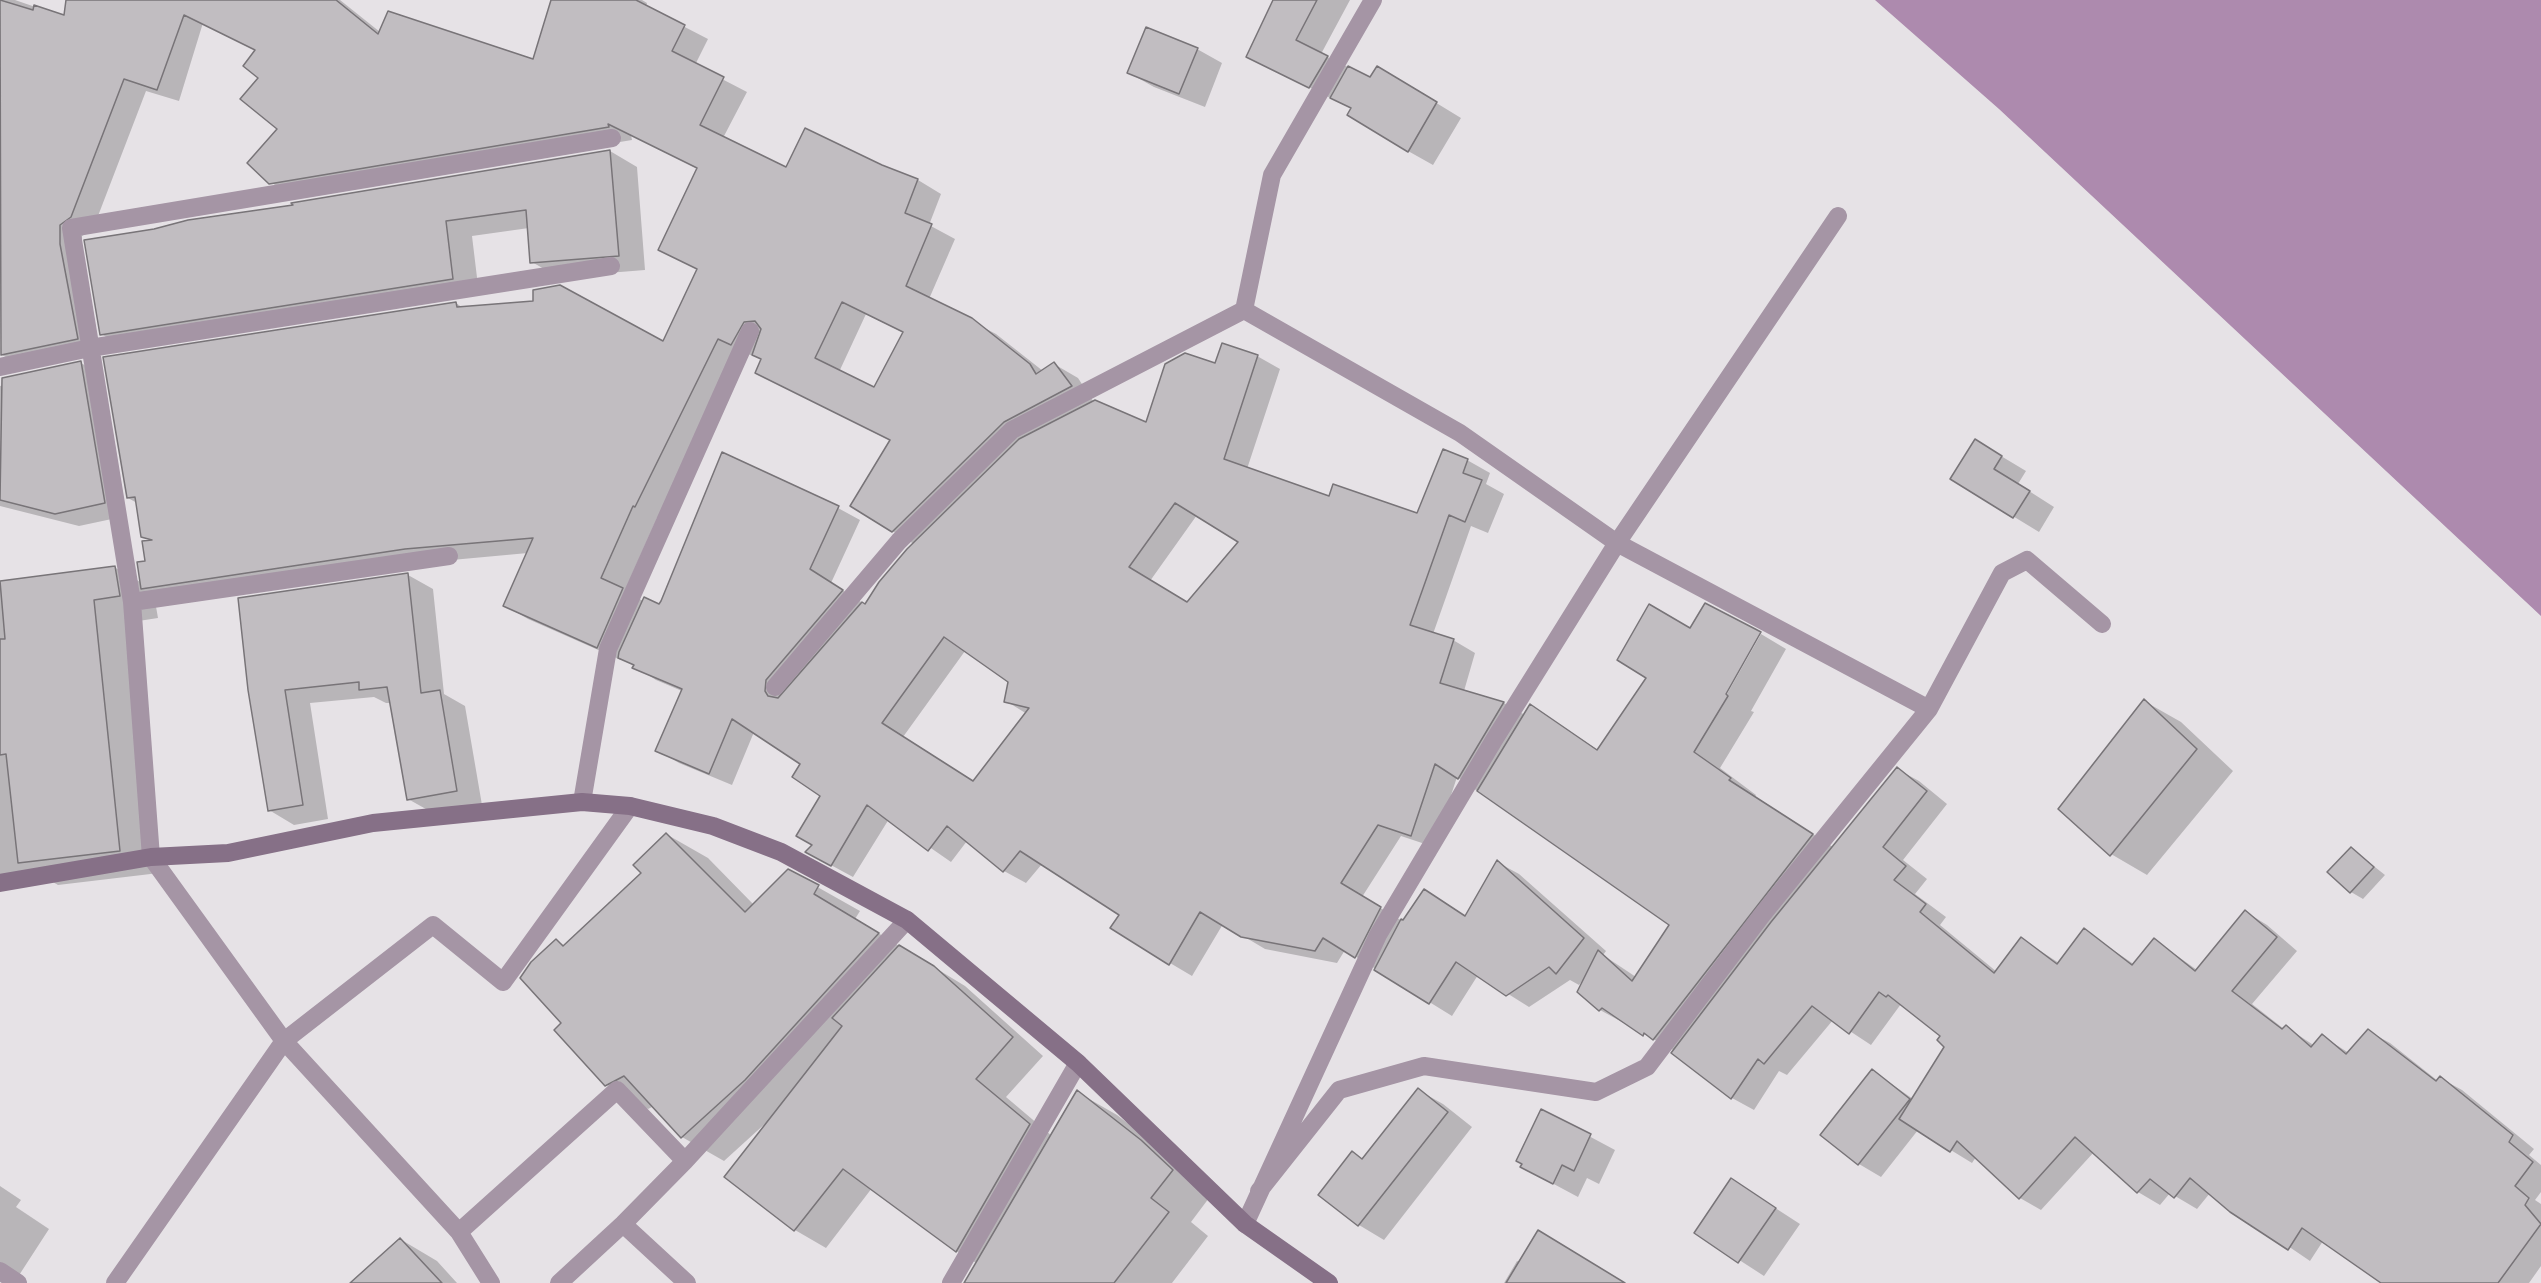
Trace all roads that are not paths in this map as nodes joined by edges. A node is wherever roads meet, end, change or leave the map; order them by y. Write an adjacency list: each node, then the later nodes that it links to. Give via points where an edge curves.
1 (1374, 0): 5 (street, via 1272,175)
2 (612, 138): 7 (street, via 71,228)
3 (1838, 216): 9 (street)
4 (611, 266): 7 (street)
5 (1244, 310): 9 (street, via 1460,433); 13 (street, via 1012,430 899,541)
6 (750, 331): 15 (street, via 608,649)
7 (90, 348): 8 (street); 11 (street)
8 (0, 367)
9 (1617, 543): 14 (street); 23 (street, via 1378,935)
10 (449, 556): 11 (street)
11 (132, 602): 17 (street)
12 (2102, 624): 14 (street, via 2027,560 2002,573)
13 (775, 687)
14 (1929, 709): 23 (street, via 1762,915 1647,1067 1596,1092 1424,1066 1339,1090)
15 (582, 802): 16 (street); 17 (street, via 373,822 228,853)
16 (630, 806): 19 (street, via 713,826 782,852); 20 (street, via 504,982 433,925)
17 (151, 857): 18 (street); 20 (street)
18 (0, 883)
19 (907, 920): 21 (street); 22 (street)
20 (284, 1041): 26 (street); 29 (street)
21 (1078, 1063): 25 (street); 33 (street)
22 (685, 1161): 24 (street); 26 (street, via 617,1090)
23 (1259, 1191): 25 (street)
24 (623, 1224): 31 (street); 32 (street)
25 (1245, 1224): 34 (street)
26 (459, 1232): 30 (street)
27 (0, 1271): 28 (street)
28 (18, 1283)
29 (115, 1283)
30 (491, 1283)
31 (559, 1283)
32 (687, 1283)
33 (951, 1283)
34 (1329, 1283)

